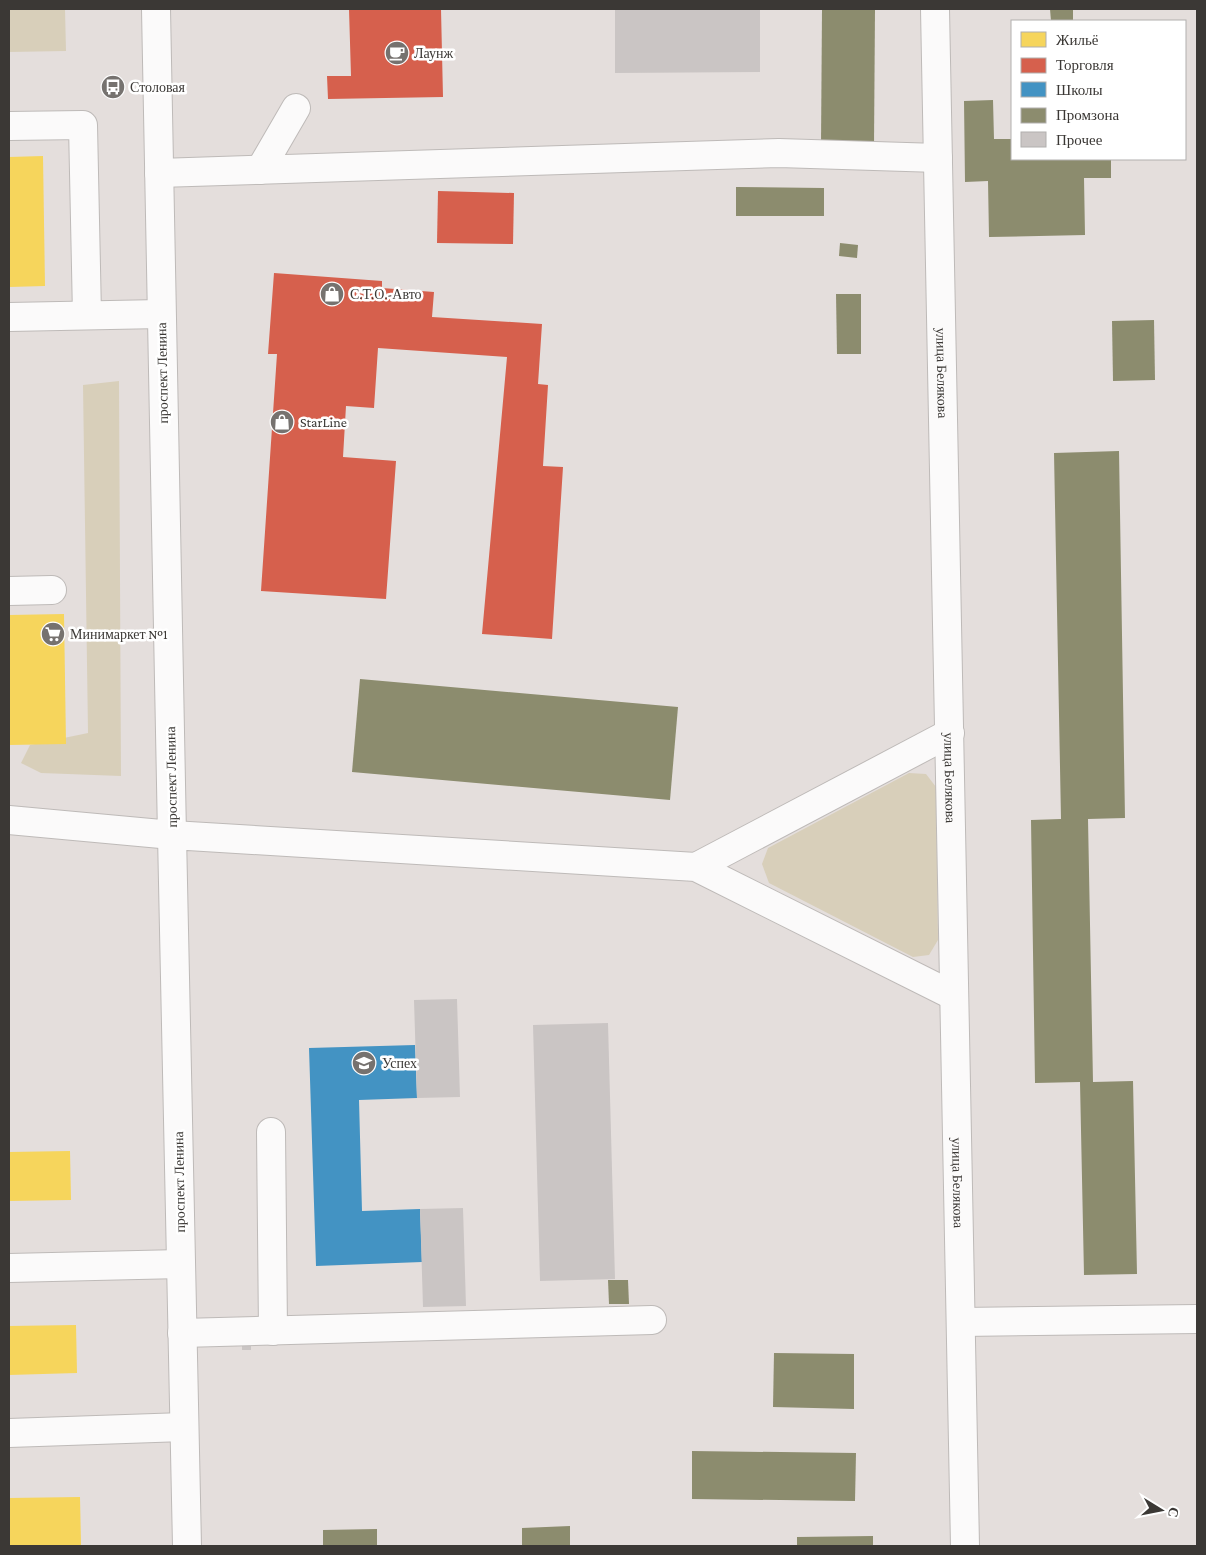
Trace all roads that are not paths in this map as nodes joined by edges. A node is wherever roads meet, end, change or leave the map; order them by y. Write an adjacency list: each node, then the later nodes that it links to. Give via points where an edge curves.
1 (156, 9): 7 (street, проспект Ленина)
2 (935, 9): 5 (street, улица Белякова)
3 (296, 108): 6 (street)
4 (9, 126): 9 (street, via 83,124)
5 (938, 158): 6 (street, via 779,153); 13 (street, улица Белякова)
6 (260, 170): 7 (street)
7 (159, 173): 8 (street, проспект Ленина)
8 (161, 314): 9 (street); 15 (street, проспект Ленина)
9 (87, 315): 10 (street)
10 (9, 317)
11 (52, 590): 12 (street)
12 (9, 591)
13 (950, 733): 16 (street); 17 (street, улица Белякова)
14 (9, 820): 15 (street)
15 (172, 834): 16 (street); 19 (street, проспект Ленина)
16 (696, 867): 17 (street)
17 (954, 996): 23 (street, улица Белякова)
18 (271, 1132): 24 (street)
19 (181, 1264): 20 (street); 25 (street, проспект Ленина)
20 (9, 1268)
21 (1197, 1319): 23 (street)
22 (652, 1320): 24 (street)
23 (961, 1322): 29 (street, улица Белякова)
24 (273, 1330): 25 (street)
25 (182, 1333): 26 (street, проспект Ленина)
26 (184, 1427): 27 (street); 28 (street, проспект Ленина)
27 (9, 1433)
28 (187, 1546)
29 (965, 1546)

